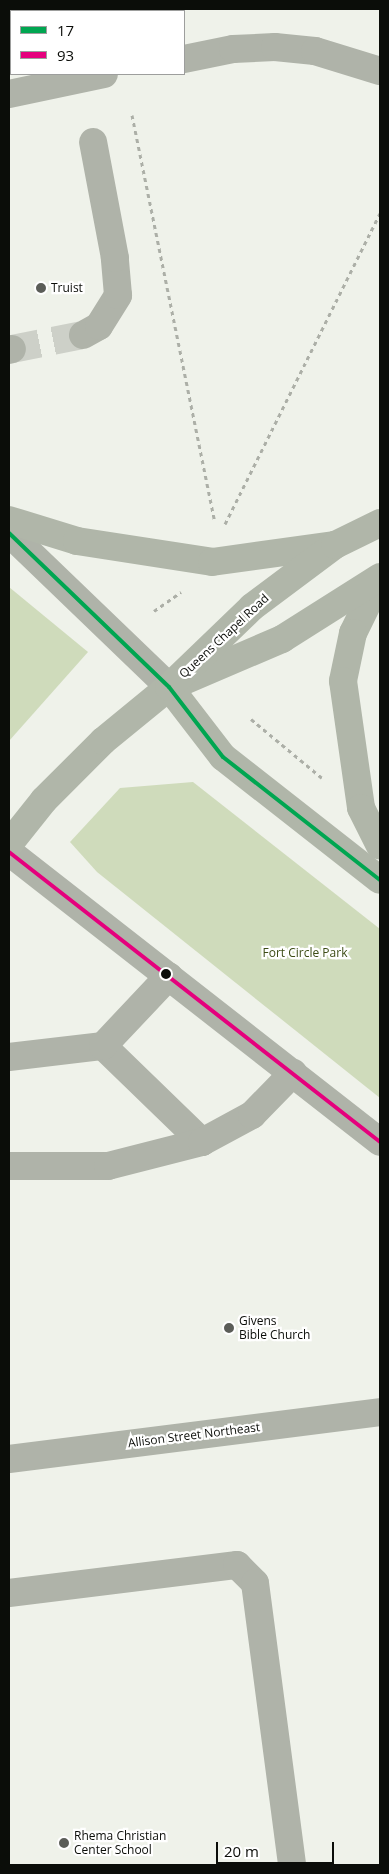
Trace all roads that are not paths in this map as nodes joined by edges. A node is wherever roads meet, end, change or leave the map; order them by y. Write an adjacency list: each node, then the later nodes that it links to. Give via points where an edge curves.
1 (185, 59): 2 (street, via 233,49 275,47 315,51)
2 (380, 71)
3 (88, 75): 4 (street)
4 (9, 94)
5 (93, 142): 6 (street, via 112,240 118,295 99,326)
6 (83, 335)
7 (9, 520): 10 (main road, via 77,540 212,562)
8 (380, 524): 10 (main road, Queens Chapel Road)
9 (9, 533): 12 (street)
10 (335, 545): 12 (main road, Queens Chapel Road, via 252,607)
11 (380, 578): 12 (main road, Queens Chapel Road, via 282,639); 14 (main road, via 353,633 343,681 361,808)
12 (169, 687): 13 (main road, via 103,741 44,800); 16 (main road, via 223,757)
13 (9, 844)
14 (380, 846)
15 (9, 852): 17 (street)
16 (380, 880)
17 (169, 976): 18 (street); 20 (street)
18 (103, 1046): 19 (street); 21 (street)
19 (9, 1057)
20 (293, 1073): 21 (street, via 252,1115); 22 (street)
21 (202, 1142): 23 (street, via 108,1166)
22 (380, 1142)
23 (9, 1166)
24 (380, 1412): 25 (street, Allison Street Northeast)
25 (9, 1459)
26 (9, 1593): 27 (street, via 237,1565 255,1584)
27 (292, 1865)

